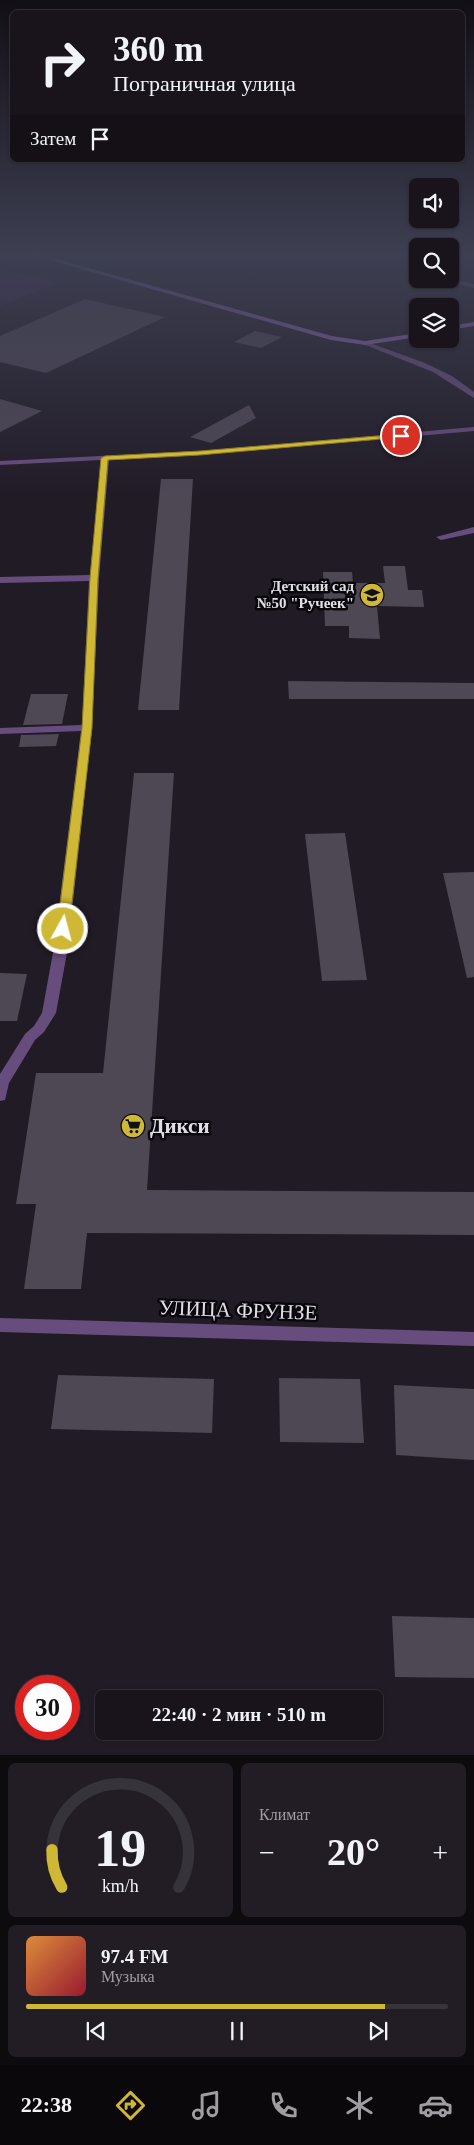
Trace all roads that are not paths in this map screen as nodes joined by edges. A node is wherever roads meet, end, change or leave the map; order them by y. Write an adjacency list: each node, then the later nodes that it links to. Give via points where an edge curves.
1 (313, 333): 3 (main road)
2 (409, 336): 3 (main road)
3 (365, 343): 4 (street, via 441,372)
4 (474, 396)
5 (474, 429): 6 (street)
6 (105, 458): 7 (street); 10 (street)
7 (0, 463)
8 (474, 530): 9 (street)
9 (441, 537)
10 (94, 578): 11 (street); 12 (street)
11 (0, 580)
12 (87, 728): 13 (street); 14 (street, via 61,947 49,1013 30,1036 2,1083)
13 (0, 731)
14 (0, 1096)
15 (0, 1325): 16 (street, УЛИЦА ФРУНЗЕ)
16 (474, 1339)

